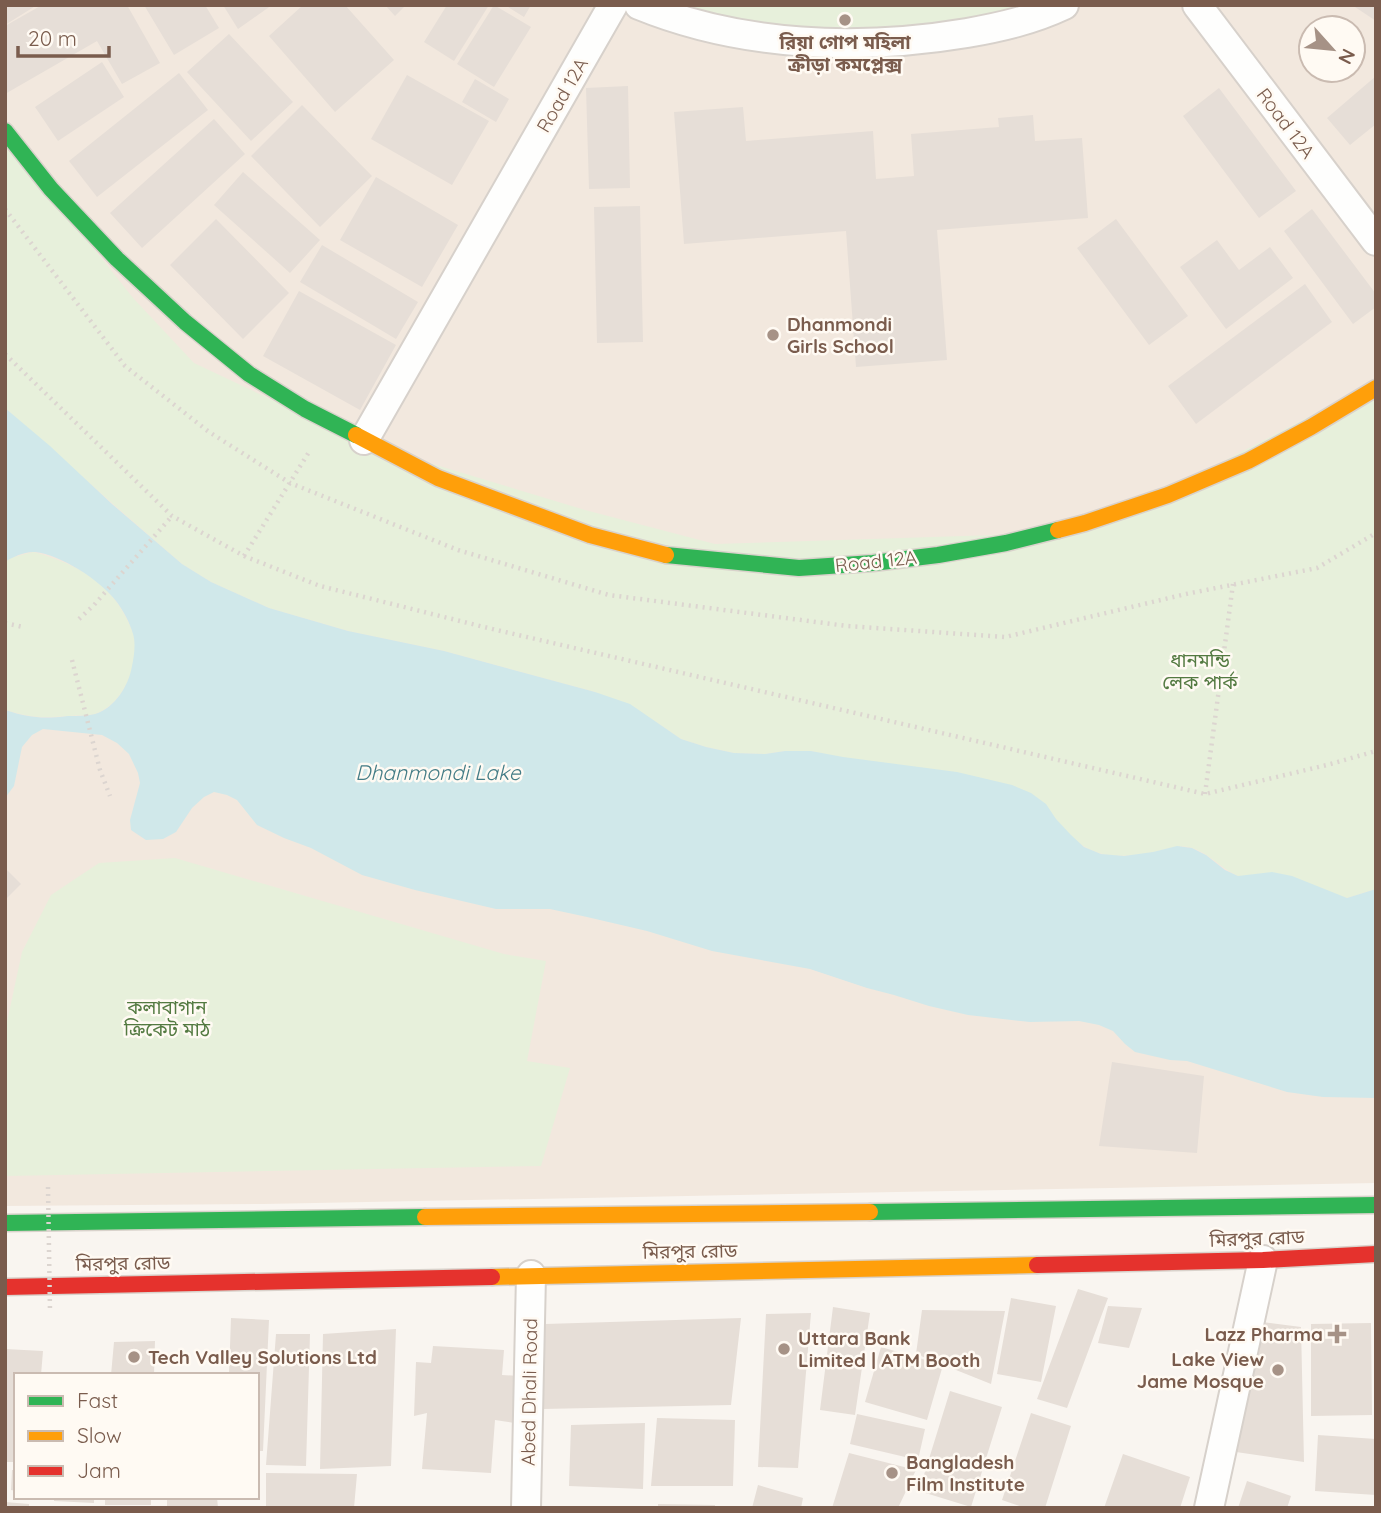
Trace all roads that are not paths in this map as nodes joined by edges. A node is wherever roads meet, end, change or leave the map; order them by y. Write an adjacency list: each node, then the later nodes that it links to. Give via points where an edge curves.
1 (613, 5): 8 (street, Road 12A)
2 (639, 5): 3 (street, via 735,34 866,44 1010,26)
3 (1064, 5)
4 (1196, 5): 6 (street, Road 12A)
5 (5, 131): 8 (main road, Road 12A, via 51,189 117,259 186,322 250,374)
6 (1376, 241)
7 (1376, 388): 8 (main road, Road 12A, via 1248,461 1085,523 938,555 799,568 667,555 590,535 438,478)
8 (364, 440)
9 (1376, 1205): 10 (main road, মিরপুর রোড)
10 (5, 1223)
11 (1376, 1254): 12 (main road, মিরপুর রোড)
12 (1263, 1260): 13 (main road, মিরপুর রোড); 16 (street)
13 (531, 1276): 14 (main road, মিরপুর রোড); 15 (street, Abed Dhali Road)
14 (5, 1287)
15 (526, 1508)
16 (1209, 1508)

